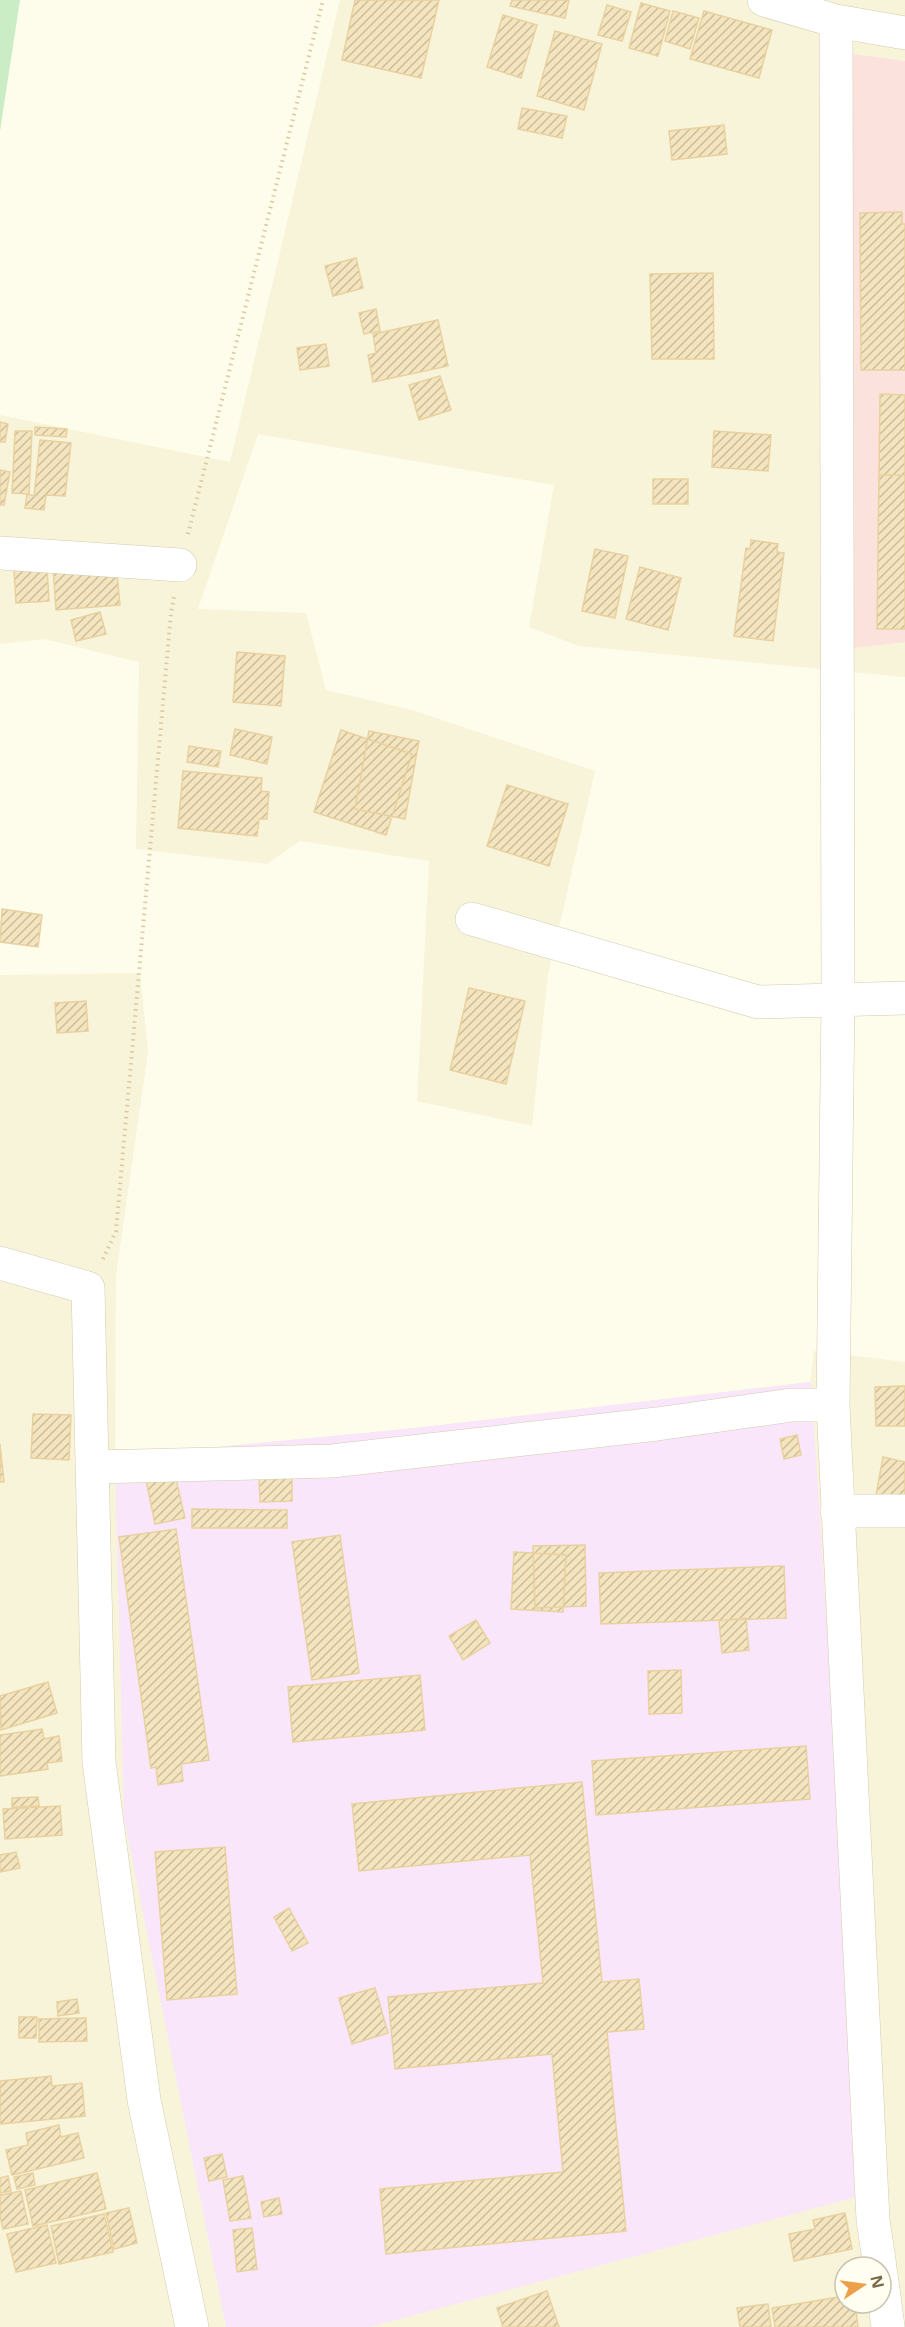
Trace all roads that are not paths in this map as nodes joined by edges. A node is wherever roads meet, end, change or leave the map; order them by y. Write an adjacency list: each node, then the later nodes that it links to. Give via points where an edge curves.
1 (764, 0): 2 (street)
2 (836, 21): 3 (street); 8 (street)
3 (905, 33)
4 (0, 553): 5 (street)
5 (180, 566)
6 (472, 919): 8 (street, via 758,1002)
7 (905, 998): 8 (street)
8 (838, 1000): 10 (street)
9 (0, 1263): 11 (street, via 88,1288)
10 (833, 1405): 11 (street, via 792,1405 657,1425 332,1461); 12 (street)
11 (94, 1467): 15 (street, via 99,1762 144,2100)
12 (837, 1511): 13 (street); 14 (street, via 873,2220)
13 (905, 1511)
14 (878, 2255)
15 (192, 2327)

